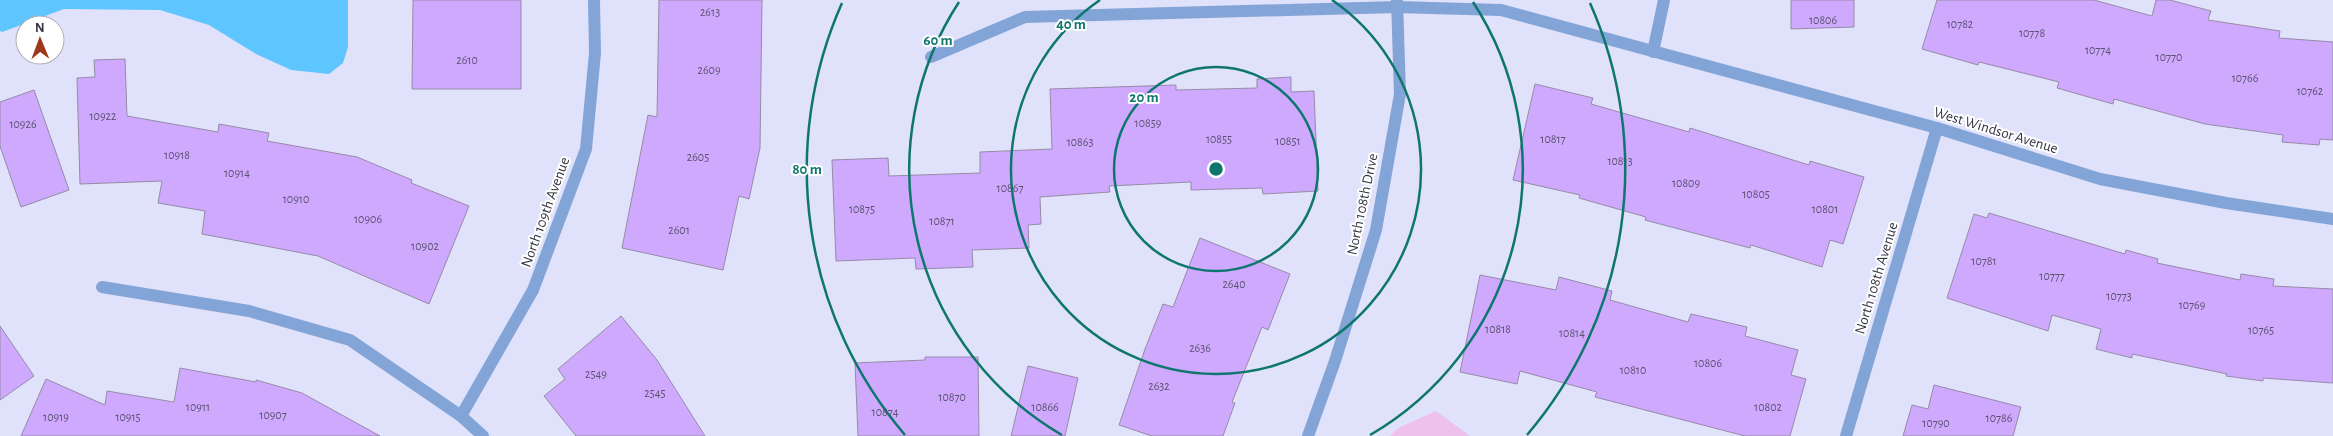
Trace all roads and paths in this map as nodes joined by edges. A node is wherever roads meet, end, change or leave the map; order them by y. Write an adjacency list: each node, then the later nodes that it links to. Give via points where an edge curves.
1 (594, 0): 9 (street, North 109th Avenue, via 595,53 586,149 533,290)
2 (1664, 0): 4 (street)
3 (1397, 4): 4 (street, West Windsor Avenue, via 1501,10); 5 (street, West Windsor Avenue, via 1025,17); 11 (street, North 108th Drive, via 1400,94 1376,230)
4 (1653, 52): 6 (street, West Windsor Avenue)
5 (931, 57)
6 (1937, 128): 7 (street, West Windsor Avenue, via 2100,179); 12 (street, North 108th Avenue)
7 (2333, 219)
8 (102, 287): 9 (street, via 248,311 350,340)
9 (461, 416): 10 (street)
10 (483, 436)
11 (1308, 436)
12 (1846, 436)

